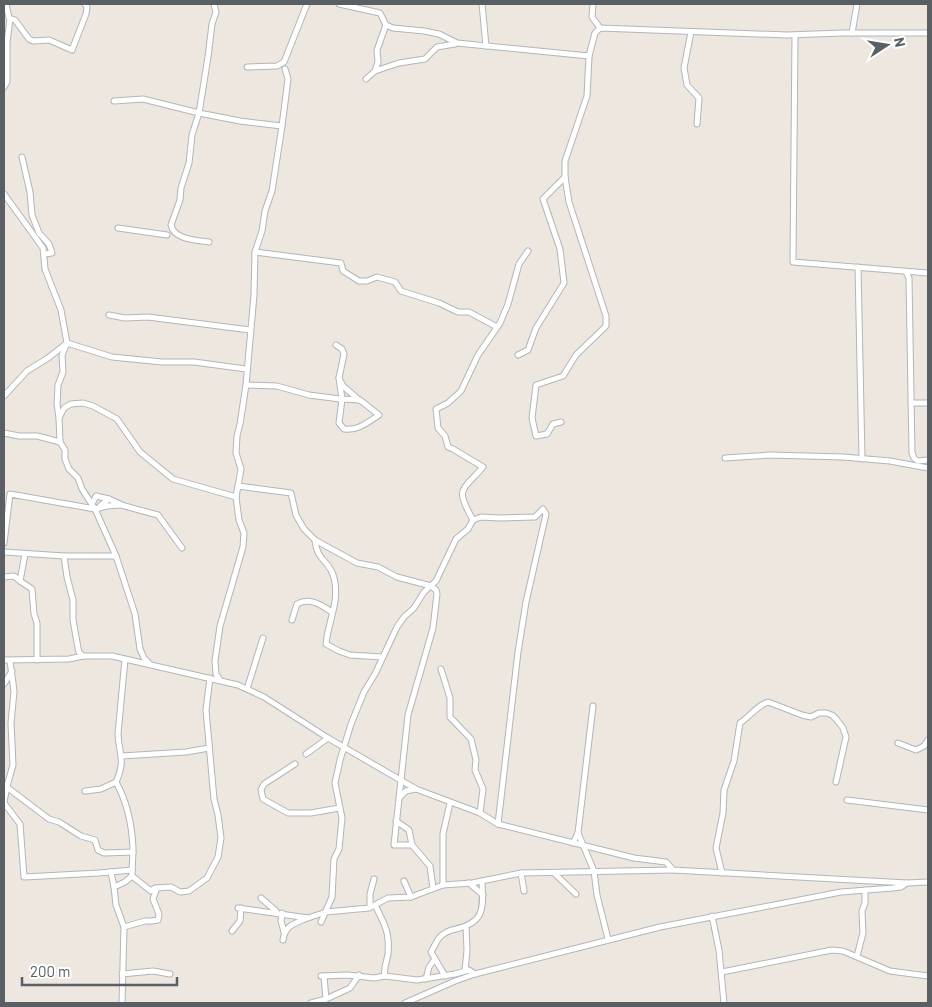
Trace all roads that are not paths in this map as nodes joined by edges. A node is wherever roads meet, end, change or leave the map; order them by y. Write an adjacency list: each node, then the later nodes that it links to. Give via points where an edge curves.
1 (6, 4): 9 (street)
2 (85, 4): 9 (street, via 86,14 72,50 49,40 28,39)
3 (214, 4): 27 (street, via 216,12)
4 (306, 4): 19 (street)
5 (339, 4): 10 (street, via 380,14)
6 (482, 4): 17 (street)
7 (593, 4): 11 (street, via 592,17)
8 (857, 4): 13 (street)
9 (10, 19): 25 (street, via 7,82)
10 (386, 25): 16 (street, via 432,33); 23 (street, via 378,44)
11 (600, 28): 12 (street); 18 (street, via 595,33)
12 (691, 32): 15 (street); 28 (street, via 684,68 687,85 699,98)
13 (852, 33): 14 (street); 15 (street)
14 (928, 33)
15 (795, 35): 41 (street, via 793,262)
16 (458, 44): 17 (street); 23 (street, via 437,47 425,59)
17 (486, 46): 18 (street)
18 (589, 56): 31 (street, via 587,96 565,161)
19 (284, 62): 20 (street); 22 (street)
20 (276, 66): 21 (street); 22 (street)
21 (247, 67)
22 (285, 69): 29 (street, via 288,79)
23 (375, 71): 24 (street)
24 (366, 79)
25 (4, 87)
26 (114, 101): 27 (street, via 148,100)
27 (199, 113): 29 (street); 33 (street)
28 (697, 124)
29 (282, 126): 39 (street, via 272,191)
30 (22, 157): 40 (street, via 32,216 39,233 50,244 52,253)
31 (565, 177): 49 (street, via 543,199 560,249 564,283 536,328 528,350); 59 (street, via 569,202 606,316 606,326 576,355 563,376 536,385 532,418 536,436 547,434 553,424)
32 (4, 194): 40 (street, via 41,243)
33 (171, 227): 35 (street); 36 (street)
34 (118, 228): 35 (street)
35 (168, 235): 36 (street)
36 (180, 236): 37 (street)
37 (209, 242)
38 (528, 251): 45 (street)
39 (254, 252): 45 (street, via 341,264 343,271 359,281 377,277 395,282 401,291 458,312 469,312); 46 (street)
40 (44, 254): 47 (street, via 45,269 62,310)
41 (858, 268): 42 (street); 63 (street)
42 (906, 272): 43 (street); 56 (street, via 909,278)
43 (928, 273)
44 (109, 315): 46 (street)
45 (497, 326): 72 (street, via 478,354 460,391 436,409 438,428 448,447 483,468 462,493)
46 (250, 330): 50 (street)
47 (67, 343): 50 (street, via 112,357); 53 (street, via 27,371); 58 (street, via 58,385)
48 (336, 344): 51 (street, via 344,354)
49 (518, 355)
50 (246, 369): 52 (street)
51 (339, 378): 54 (street); 55 (street, via 343,386)
52 (246, 385): 54 (street, via 277,386 309,395); 66 (street, via 237,436 236,453 241,470)
53 (4, 396)
54 (342, 399): 55 (street); 55 (street, via 339,423 344,429 352,430 379,415)
55 (360, 400)
56 (911, 403): 57 (street); 64 (street, via 912,453 918,461)
57 (928, 403)
58 (60, 418): 61 (street); 67 (street, via 64,408 71,404 93,406 117,419 140,452 173,479)
59 (561, 422)
60 (4, 432): 61 (street)
61 (60, 442): 69 (street, via 69,469 78,478)
62 (725, 458): 63 (street, via 770,455)
63 (862, 459): 65 (street)
64 (928, 460)
65 (928, 468)
66 (238, 486): 67 (street); 74 (street, via 291,493 296,515)
67 (236, 497): 97 (street, via 244,533 220,626 215,661)
68 (109, 499): 69 (street, via 96,496); 70 (street); 71 (street)
69 (92, 504): 71 (street)
70 (121, 504): 71 (street); 76 (street, via 158,514)
71 (95, 509): 73 (street, via 10,494); 80 (street)
72 (473, 520): 83 (street, via 456,539); 123 (street, via 481,517 535,517 542,510 546,514 526,602)
73 (4, 531): 75 (street)
74 (315, 540): 83 (street, via 358,562); 84 (street, via 317,553 334,578 336,597)
75 (4, 543)
76 (182, 548)
77 (4, 552): 78 (street)
78 (25, 554): 79 (street); 82 (street)
79 (64, 556): 80 (street); 87 (street, via 78,648)
80 (116, 556): 93 (street, via 135,614 140,649)
81 (4, 577): 82 (street, via 14,576)
82 (20, 581): 90 (street, via 32,589 37,624)
83 (431, 586): 88 (street, via 404,617); 109 (street, via 437,594 435,618 410,704)
84 (332, 612): 85 (street, via 312,601 303,601 297,604); 88 (street, via 326,644 350,655)
85 (292, 620)
86 (263, 638): 99 (street)
87 (83, 656): 90 (street); 91 (street, via 112,656)
88 (382, 657): 104 (street, via 357,708)
89 (4, 660): 92 (street)
90 (37, 660): 92 (street)
91 (125, 660): 93 (street); 107 (street, via 118,734)
92 (10, 661): 95 (street)
93 (149, 664): 96 (street)
94 (441, 669): 121 (street, via 450,698 450,717 471,739 475,770 483,789)
95 (12, 671): 98 (street); 112 (street, via 13,766)
96 (210, 678): 97 (street); 105 (street, via 206,710)
97 (220, 680): 99 (street)
98 (4, 684)
99 (247, 689): 101 (street)
100 (592, 706): 124 (street)
101 (328, 738): 104 (street); 106 (street)
102 (928, 740): 103 (street, via 916,750)
103 (898, 743)
104 (344, 747): 109 (street); 119 (street, via 335,783)
105 (209, 748): 107 (street); 144 (street, via 221,838 218,857 207,878 189,891)
106 (306, 754)
107 (122, 756): 110 (street)
108 (295, 764): 119 (street, via 264,784 261,790 263,799 288,813)
109 (402, 781): 113 (street); 115 (street)
110 (116, 782): 114 (street, via 101,789); 128 (street, via 126,804)
111 (836, 782): 135 (street, via 846,736 832,715 802,715 768,702 759,705 740,723 734,761 724,790 716,848)
112 (5, 785): 117 (street); 128 (street, via 49,819 95,840 98,850 104,853)
113 (416, 789): 115 (street, via 406,791); 118 (street)
114 (85, 791)
115 (398, 798): 122 (street)
116 (847, 800): 120 (street)
117 (4, 802): 131 (street, via 20,824 24,877)
118 (450, 803): 121 (street); 142 (street, via 443,834)
119 (340, 808): 154 (street, via 339,849 334,859 333,892)
120 (928, 810)
121 (480, 813): 123 (street)
122 (396, 821): 126 (street, via 409,830); 126 (street, via 394,845)
123 (498, 824): 125 (street)
124 (578, 833): 125 (street); 127 (street)
125 (573, 843): 127 (street)
126 (412, 845): 145 (street, via 430,866)
127 (583, 845): 129 (street, via 634,858 666,862); 130 (street)
128 (133, 852): 132 (street)
129 (673, 870): 130 (street); 135 (street)
130 (594, 871): 134 (street); 162 (street)
131 (111, 872): 132 (street); 143 (street)
132 (132, 873): 143 (street, via 125,882); 144 (street, via 150,891)
133 (522, 873): 134 (street); 138 (street); 147 (street)
134 (554, 873): 148 (street)
135 (722, 874): 141 (street)
136 (374, 879): 152 (street, via 370,894)
137 (404, 881): 150 (street)
138 (482, 881): 140 (street); 149 (street)
139 (928, 882): 141 (street)
140 (469, 883): 142 (street); 149 (street)
141 (907, 883): 146 (street, via 893,888)
142 (443, 884): 145 (street)
143 (114, 887): 158 (street)
144 (157, 888): 158 (street, via 153,898 158,920)
145 (433, 888): 150 (street)
146 (865, 890): 155 (street); 164 (street, via 863,933)
147 (524, 891)
148 (576, 894)
149 (483, 895): 159 (street, via 484,906 478,918)
150 (411, 897): 152 (street, via 388,898)
151 (261, 898): 153 (street)
152 (372, 906): 154 (street); 172 (street, via 387,927)
153 (279, 912): 156 (street); 160 (street, via 239,908 240,921); 161 (street)
154 (326, 912): 156 (street); 157 (street)
155 (712, 916): 162 (street); 167 (street)
156 (308, 918): 161 (street)
157 (321, 922)
158 (124, 927): 168 (street)
159 (466, 927): 165 (street, via 440,936 431,952); 166 (street, via 468,950)
160 (232, 931)
161 (284, 932): 163 (street)
162 (608, 939): 170 (street)
163 (283, 940)
164 (857, 956): 167 (street, via 832,950); 174 (street, via 890,971)
165 (435, 959): 173 (street); 175 (street)
166 (465, 971): 170 (street); 173 (street)
167 (722, 972): 181 (street)
168 (122, 974): 169 (street, via 153,971); 178 (street)
169 (170, 974)
170 (475, 974): 177 (street)
171 (359, 975): 172 (street); 176 (street, via 350,988); 176 (street, via 323,976)
172 (385, 976): 175 (street)
173 (445, 976): 175 (street)
174 (928, 976)
175 (426, 979)
176 (326, 999): 179 (street)
177 (412, 1002): 180 (street)
178 (122, 1003)
179 (311, 1003)
180 (405, 1003)
181 (724, 1003)

